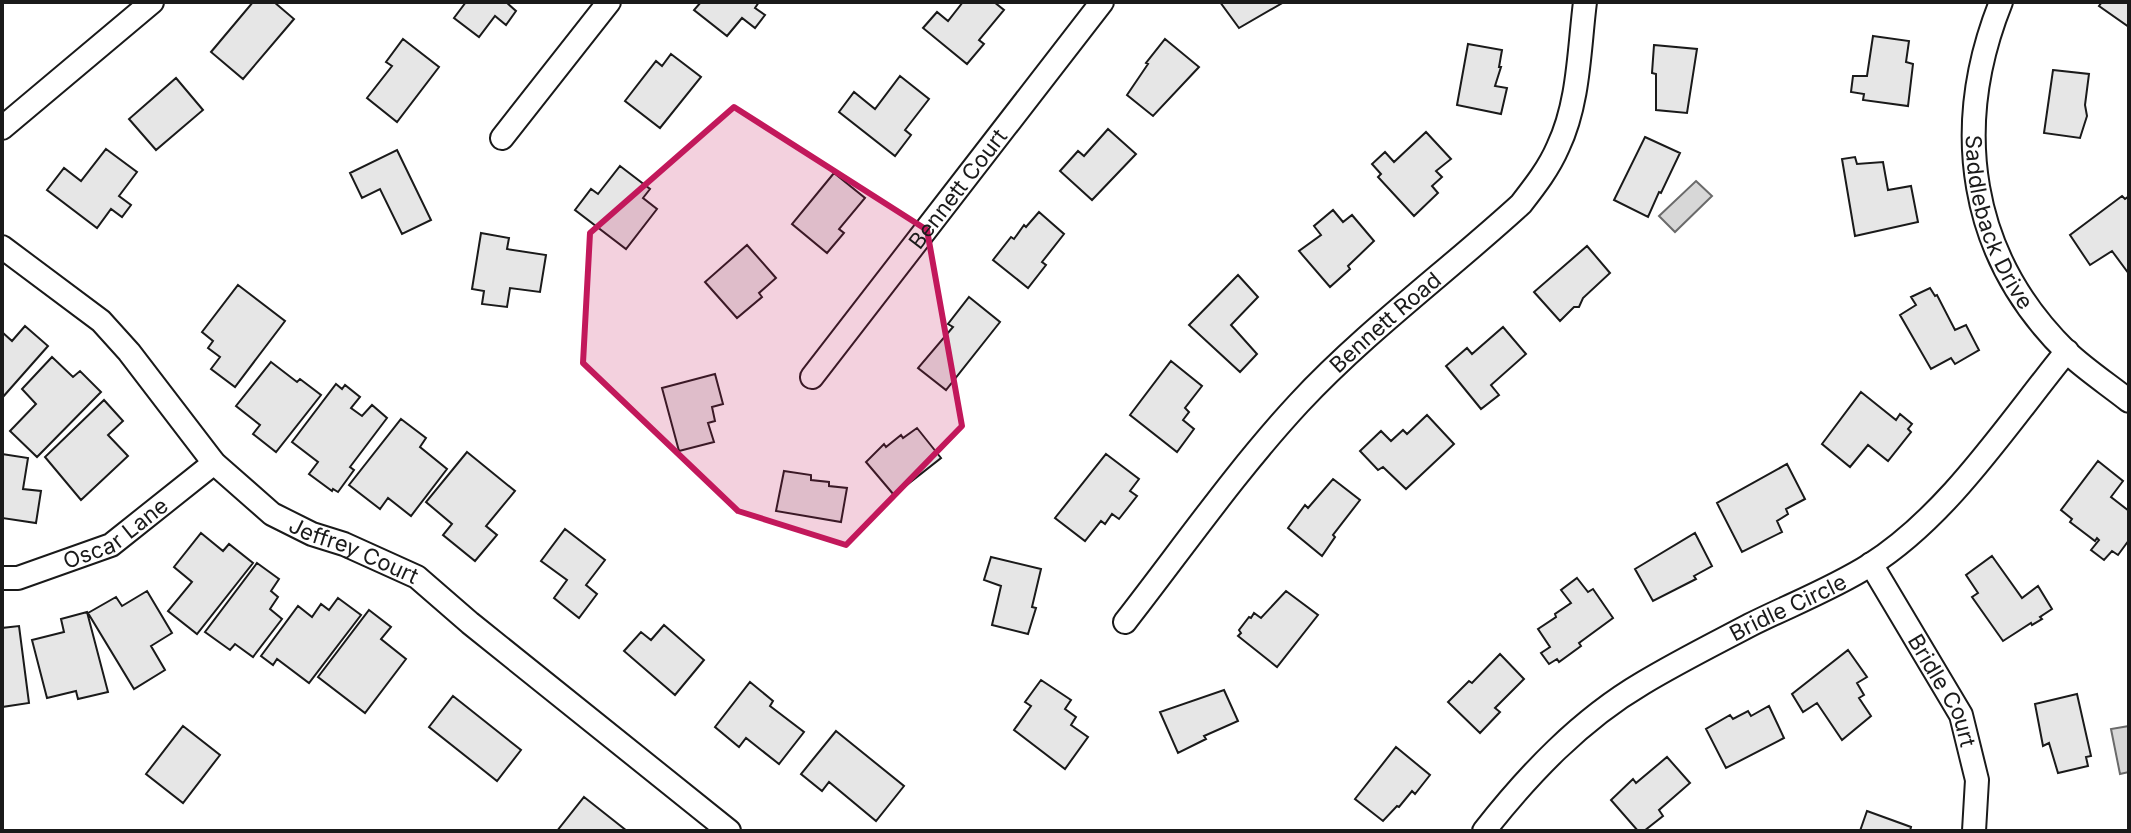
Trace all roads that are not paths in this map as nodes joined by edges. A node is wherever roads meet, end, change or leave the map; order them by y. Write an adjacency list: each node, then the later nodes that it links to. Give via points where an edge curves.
1 (152, 2): 6 (street)
2 (609, 2): 7 (street)
3 (1102, 2): 10 (street, Bennett Court)
4 (1585, 2): 15 (street, Bennett Road, via 1571,114 1542,177 1521,204 1300,402)
5 (2001, 2): 9 (street, Saddleback Drive, via 1975,91 1976,178 1984,216 2012,281)
6 (2, 128)
7 (502, 138)
8 (2, 247): 12 (street, Jeffrey Court, via 101,321)
9 (2067, 351): 11 (street, Saddleback Drive); 13 (street, Bridle Circle, via 1936,509)
10 (812, 377)
11 (2129, 401)
12 (214, 463): 14 (street, Oscar Lane, via 111,545 18,578); 16 (street, Jeffrey Court, via 272,514 417,577)
13 (1871, 564): 17 (street, Bridle Circle, via 1683,661 1604,709 1534,772); 18 (street, Bridle Court, via 1961,715 1977,780)
14 (2, 578)
15 (1125, 622)
16 (728, 831)
17 (1484, 831)
18 (1974, 831)

